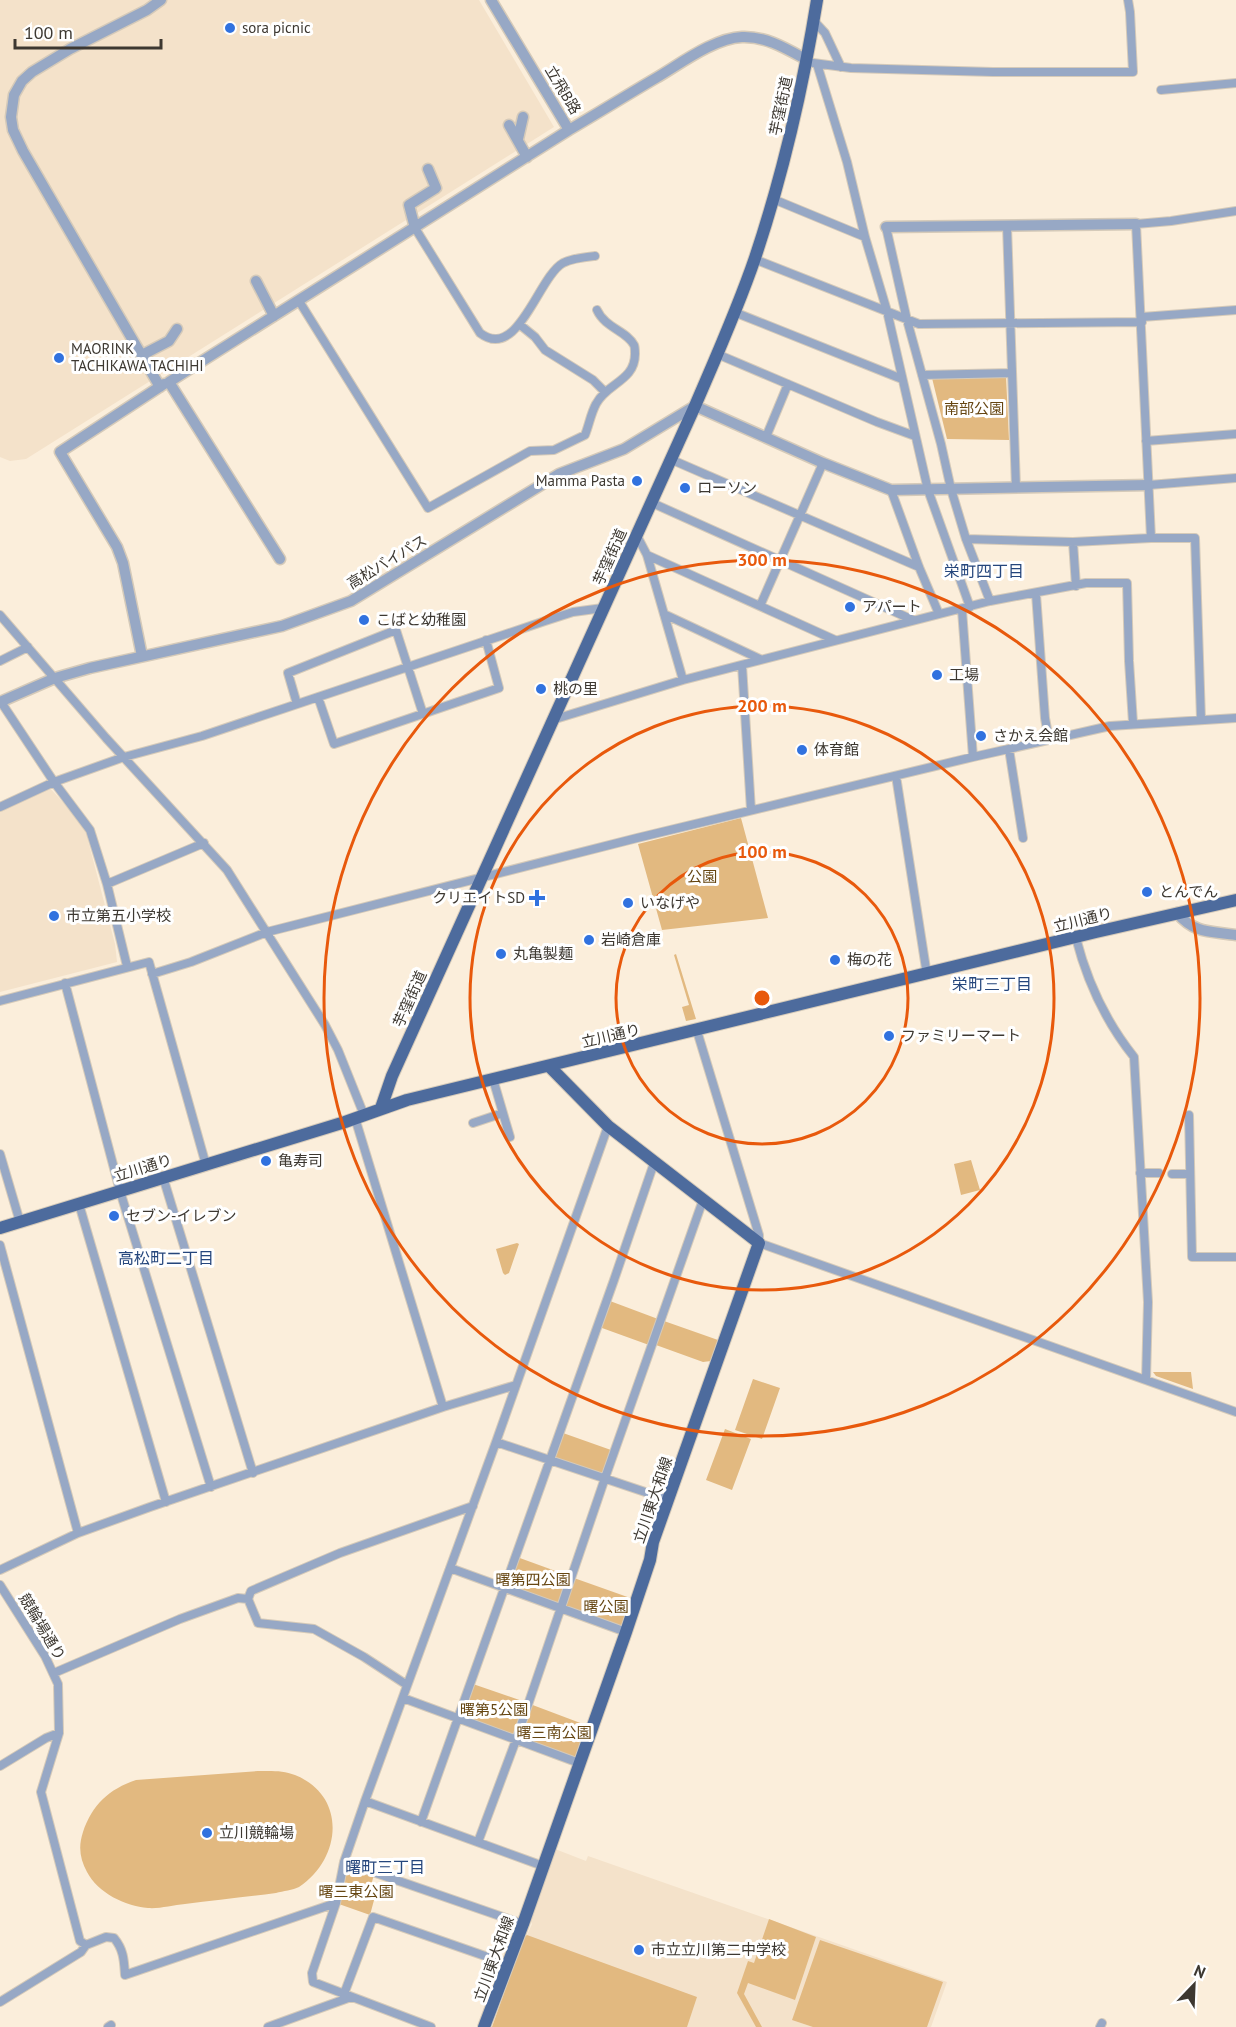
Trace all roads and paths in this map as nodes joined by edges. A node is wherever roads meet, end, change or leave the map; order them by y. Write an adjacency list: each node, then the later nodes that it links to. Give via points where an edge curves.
1 (161, 0): 38 (street, via 32,72 14,94 12,105 13,130 23,151)
2 (491, 0): 12 (street, 立飛B路)
3 (817, 0): 5 (main road, 芋窪街道)
4 (1128, 0): 7 (street, via 1133,72)
5 (813, 20): 6 (main road, 芋窪街道); 7 (street, via 825,33)
6 (812, 62): 7 (street); 12 (street, 立飛B路, via 755,38 728,39); 16 (main road, 芋窪街道); 22 (street, via 847,162)
7 (842, 67)
8 (1236, 83): 9 (street)
9 (1161, 90)
10 (524, 117): 13 (street)
11 (509, 125): 13 (street)
12 (569, 130): 14 (street)
13 (518, 140): 14 (street)
14 (527, 157): 21 (street)
15 (428, 169): 21 (street, via 436,188 409,205)
16 (773, 199): 22 (street); 24 (main road, 芋窪街道)
17 (1236, 211): 18 (street)
18 (1136, 224): 20 (street); 33 (street)
19 (886, 226): 20 (street); 32 (street)
20 (1007, 226): 34 (street)
21 (415, 228): 26 (street); 35 (street, via 480,333 497,339 509,336)
22 (865, 237): 29 (street)
23 (596, 256): 35 (street, via 563,263)
24 (754, 259): 29 (street); 30 (main road, 芋窪街道)
25 (255, 281): 31 (street)
26 (299, 301): 31 (street); 44 (street, via 428,508 530,451 554,450 585,435 597,402)
27 (597, 310): 44 (street, via 600,317 635,346 632,371)
28 (1236, 310): 33 (street)
29 (886, 311): 32 (street); 41 (street)
30 (734, 312): 37 (main road, 芋窪街道); 41 (street)
31 (274, 316): 42 (street)
32 (907, 320): 34 (street, via 919,324); 40 (street)
33 (1142, 320): 34 (street); 49 (street)
34 (1010, 323): 39 (street)
35 (519, 324): 44 (street, via 545,350)
36 (177, 329): 38 (street, via 169,340)
37 (717, 354): 43 (street); 45 (main road, 芋窪街道)
38 (142, 355): 42 (street)
39 (1012, 373): 40 (street); 54 (street)
40 (922, 375): 55 (street)
41 (902, 379): 47 (street)
42 (165, 384): 65 (street); 81 (street, via 60,452 117,547)
43 (788, 384): 47 (street); 48 (street)
44 (605, 392)
45 (695, 406): 48 (street); 50 (main road, 芋窪街道); 81 (street, 高松バイパス, via 624,449 558,474 351,601 282,626)
46 (1236, 434): 49 (street)
47 (915, 436): 57 (street)
48 (766, 437): 51 (street)
49 (1146, 441): 53 (street)
50 (670, 459): 58 (main road, 芋窪街道); 59 (street)
51 (823, 463): 56 (street); 59 (street)
52 (1236, 478): 53 (street)
53 (1149, 485): 54 (street); 61 (street)
54 (1016, 488): 55 (street)
55 (951, 489): 57 (street); 62 (street)
56 (891, 490): 57 (street); 67 (street)
57 (928, 490): 73 (street)
58 (650, 502): 60 (main road, 芋窪街道); 66 (street)
59 (800, 516): 66 (street); 67 (street)
60 (636, 534): 64 (street); 72 (main road, 芋窪街道)
61 (1151, 538): 63 (street); 93 (street, via 1195,538)
62 (966, 539): 63 (street); 70 (street)
63 (1073, 542): 68 (street)
64 (647, 555): 71 (street); 74 (street)
65 (280, 559)
66 (781, 560): 71 (street); 77 (street)
67 (919, 567): 75 (street)
68 (1076, 585): 69 (street); 95 (street, via 1127,583)
69 (1036, 594): 70 (street); 96 (street)
70 (990, 601): 73 (street)
71 (760, 606): 79 (street)
72 (603, 608): 78 (street, via 573,612); 94 (main road, 芋窪街道)
73 (966, 608): 75 (street); 99 (street)
74 (664, 614): 82 (street); 87 (street)
75 (939, 614): 77 (street)
76 (0, 615): 80 (street)
77 (913, 620): 79 (street)
78 (486, 640): 85 (street); 91 (street, via 499,688)
79 (835, 640): 82 (street)
80 (28, 647): 83 (street); 86 (street)
81 (142, 656): 86 (street, 高松バイパス)
82 (760, 660): 84 (street)
83 (0, 661)
84 (742, 665): 87 (street); 103 (street)
85 (408, 667): 88 (street); 90 (street, via 396,630 288,673); 91 (street)
86 (55, 678): 89 (street, 高松バイパス); 98 (street)
87 (683, 680): 94 (street)
88 (318, 697): 90 (street); 91 (street, via 334,744)
89 (1, 702): 101 (street)
90 (297, 704): 98 (street)
91 (423, 714)
92 (1236, 718): 93 (street)
93 (1201, 719): 95 (street)
94 (552, 720): 106 (main road, 芋窪街道)
95 (1133, 723): 96 (street)
96 (1048, 740): 97 (street)
97 (1009, 748): 99 (street); 104 (street)
98 (124, 757): 101 (street); 105 (street)
99 (973, 757): 100 (street)
100 (896, 776): 103 (street); 115 (street)
101 (54, 782): 102 (street); 107 (street, via 90,830)
102 (0, 807)
103 (751, 810): 106 (street)
104 (1023, 838)
105 (204, 843): 107 (street); 110 (street, via 227,870)
106 (481, 879): 110 (street); 121 (main road, 芋窪街道)
107 (107, 884): 113 (street)
108 (1236, 900): 109 (main road, 立川通り)
109 (1177, 913): 111 (street, via 1196,929); 112 (main road, 立川通り)
110 (267, 932): 114 (street); 124 (street, via 338,1050)
111 (1236, 935)
112 (1076, 938): 115 (main road, 立川通り); 131 (street, via 1098,999 1116,1035 1134,1057)
113 (127, 966): 114 (street, via 149,962); 116 (street)
114 (152, 974): 130 (street)
115 (927, 975): 118 (main road, 立川通り)
116 (65, 983): 117 (street); 136 (street)
117 (0, 1001)
118 (697, 1031): 119 (main road, 立川通り); 141 (street)
119 (549, 1066): 120 (main road, 立川通り); 126 (main road)
120 (492, 1079): 121 (main road, 立川通り); 122 (street)
121 (381, 1108): 124 (main road, 立川通り)
122 (503, 1113): 125 (street); 127 (street)
123 (1189, 1115): 134 (street)
124 (359, 1117): 130 (main road, 立川通り); 146 (street)
125 (473, 1123)
126 (608, 1126): 129 (main road); 145 (street)
127 (510, 1137)
128 (0, 1154): 139 (street)
129 (654, 1163): 137 (main road); 149 (street)
130 (206, 1165): 135 (main road, 立川通り)
131 (1140, 1173): 132 (street); 144 (street, via 1148,1302)
132 (1159, 1173)
133 (1172, 1174): 134 (street)
134 (1190, 1174): 143 (street, via 1192,1257)
135 (162, 1177): 136 (main road, 立川通り); 150 (street)
136 (120, 1191): 138 (main road, 立川通り); 152 (street)
137 (703, 1200): 141 (main road); 151 (street)
138 (79, 1204): 139 (main road, 立川通り); 154 (street)
139 (20, 1222): 140 (main road, 立川通り)
140 (0, 1228)
141 (759, 1243): 144 (street); 153 (main road, 立川東大和線)
142 (0, 1245): 156 (street)
143 (1236, 1257)
144 (1146, 1380): 147 (street)
145 (516, 1385): 146 (street); 148 (street)
146 (442, 1407): 150 (street)
147 (1236, 1412)
148 (496, 1442): 149 (street); 155 (street)
149 (551, 1460): 151 (street); 160 (street)
150 (253, 1473): 152 (street)
151 (605, 1479): 153 (street); 162 (street)
152 (211, 1487): 154 (street)
153 (669, 1500): 163 (main road, 立川東大和線)
154 (166, 1502): 156 (street)
155 (473, 1506): 158 (street); 161 (street, via 290,1573 251,1591)
156 (78, 1533): 157 (street)
157 (0, 1570)
158 (448, 1572): 160 (street); 165 (street)
159 (0, 1585): 164 (street, 競輪場通り)
160 (505, 1588): 162 (street); 167 (street)
161 (248, 1599): 164 (street, via 238,1598 180,1619); 165 (street, via 258,1623 314,1629)
162 (562, 1609): 163 (street); 169 (street)
163 (626, 1632): 170 (main road, 立川東大和線)
164 (54, 1673): 168 (street, 競輪場通り, via 58,1684)
165 (407, 1685): 166 (street)
166 (403, 1698): 167 (street); 172 (street)
167 (459, 1719): 169 (street); 173 (street)
168 (59, 1733): 171 (street); 179 (street, 競輪場通り, via 41,1792 80,1941)
169 (516, 1740): 170 (street); 174 (street)
170 (579, 1763): 176 (main road, 立川東大和線)
171 (0, 1766)
172 (365, 1802): 173 (street); 175 (street)
173 (422, 1822): 174 (street)
174 (478, 1842): 176 (street)
175 (344, 1862): 177 (street); 178 (street)
176 (543, 1866): 178 (main road, 立川東大和線)
177 (336, 1903): 179 (street, via 125,1975 124,1957 114,1938 106,1937); 181 (street, via 312,1973 313,1982)
178 (523, 1924): 180 (main road, 立川東大和線)
179 (86, 1946): 182 (street)
180 (508, 1964): 181 (street, via 373,1917); 185 (main road, 立川東大和線)
181 (347, 1996): 183 (street); 184 (street)
182 (0, 2002)
183 (268, 2027)
184 (430, 2027)
185 (484, 2027)

